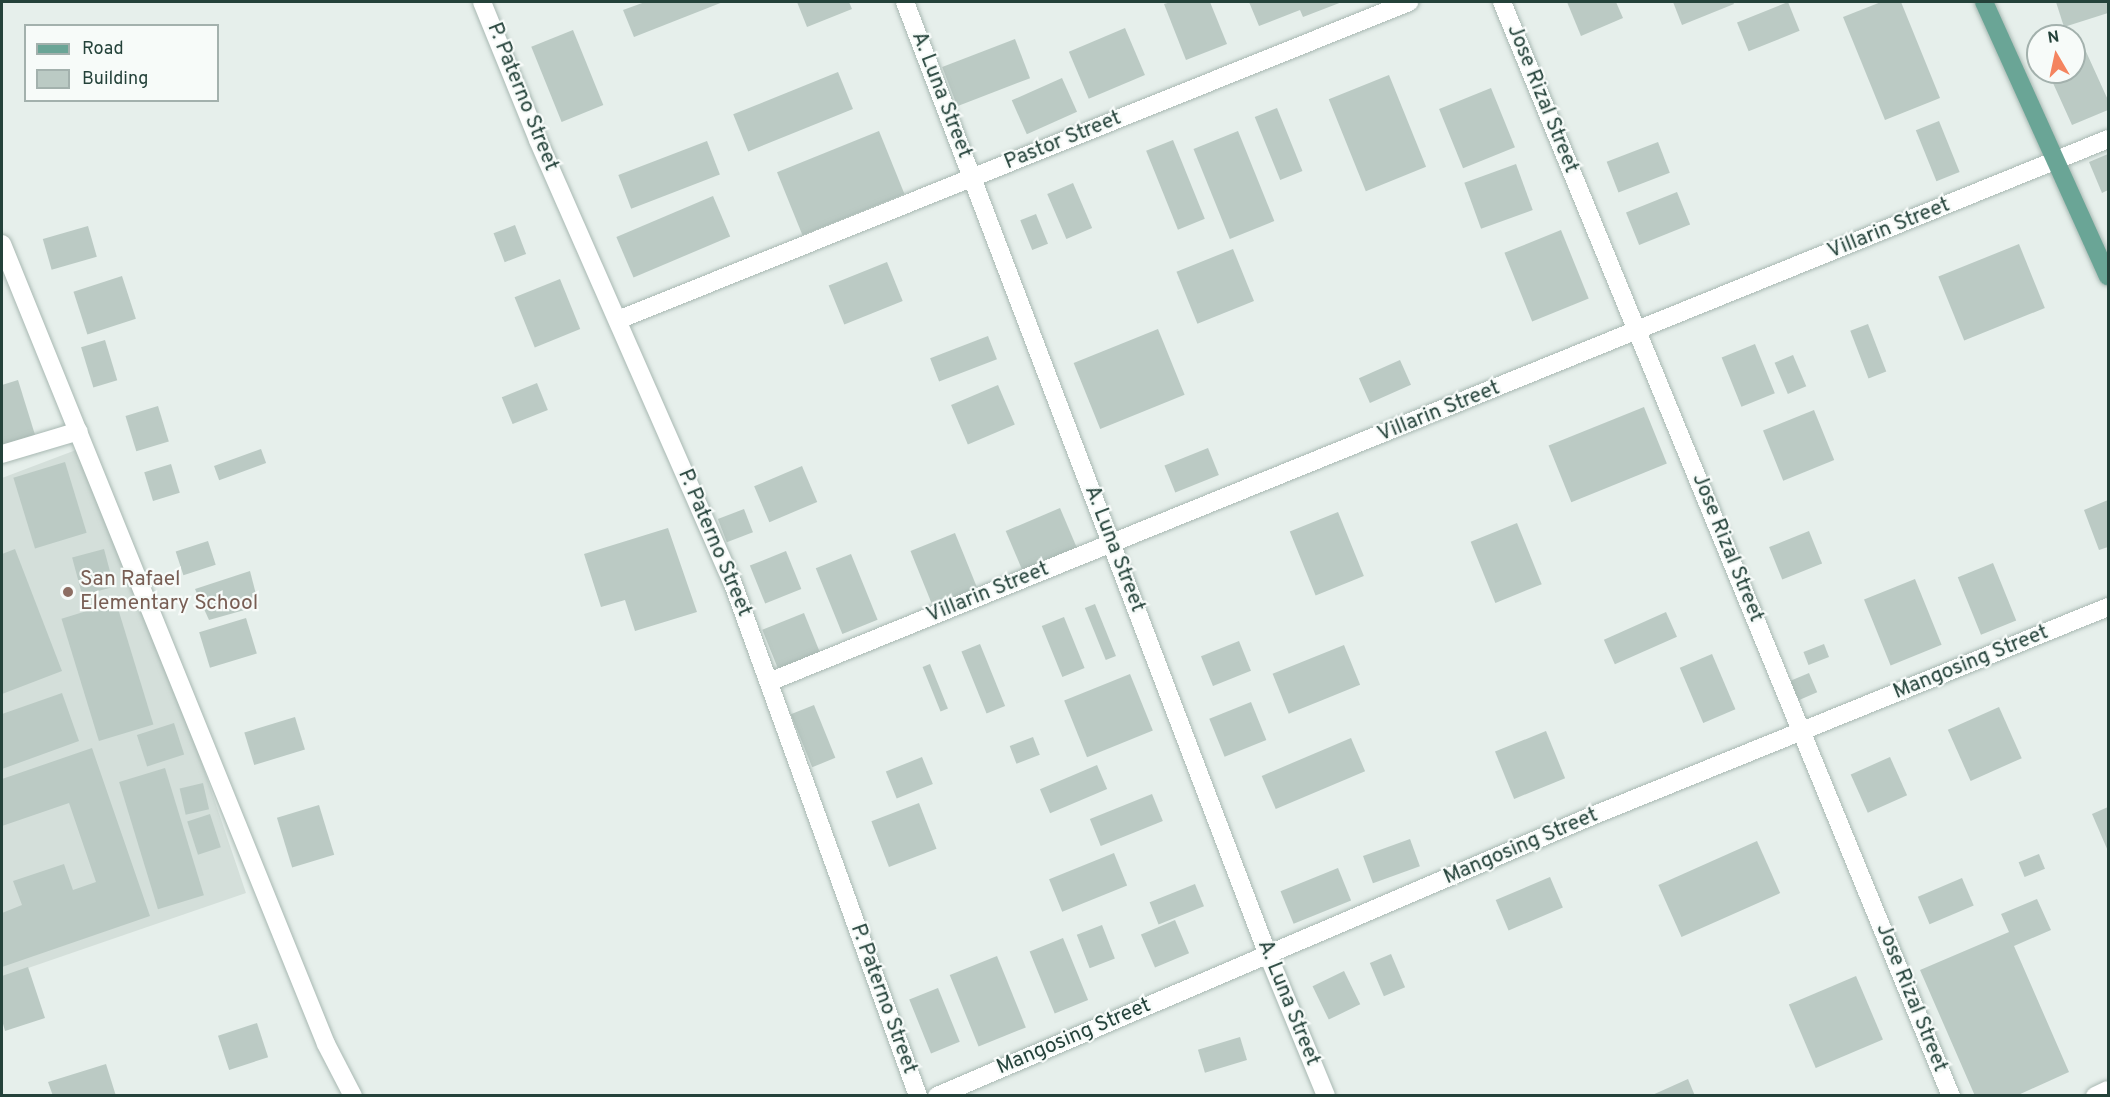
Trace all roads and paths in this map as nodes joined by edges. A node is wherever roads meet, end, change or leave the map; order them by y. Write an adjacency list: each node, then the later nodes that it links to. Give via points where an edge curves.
1 (483, 2): 11 (street, P. Paterno Street, via 538,140)
2 (905, 2): 8 (street, A. Luna Street)
3 (1409, 2): 8 (street, Pastor Street)
4 (1502, 2): 12 (street, Jose Rizal Street)
5 (1984, 2): 7 (main road)
6 (2109, 139): 7 (street, Villarin Street)
7 (2057, 161): 10 (main road); 12 (street, Villarin Street)
8 (972, 178): 11 (street, Pastor Street); 15 (street, A. Luna Street)
9 (2, 244): 13 (street)
10 (2109, 276)
11 (618, 320): 17 (street, P. Paterno Street, via 732,581)
12 (1638, 331): 15 (street, Villarin Street); 18 (street, Jose Rizal Street)
13 (79, 431): 14 (street); 21 (street, via 326,1044)
14 (2, 454)
15 (1112, 544): 17 (street, Villarin Street); 19 (street, A. Luna Street)
16 (2109, 607): 18 (street, Mangosing Street)
17 (769, 682): 22 (street, P. Paterno Street)
18 (1803, 733): 19 (street, Mangosing Street, via 1592,816); 25 (street, Jose Rizal Street)
19 (1268, 955): 23 (street, Mangosing Street); 24 (street, A. Luna Street)
20 (2109, 1090): 26 (street)
21 (353, 1095)
22 (918, 1095)
23 (937, 1095)
24 (1326, 1095)
25 (1951, 1095)
26 (2095, 1095)

